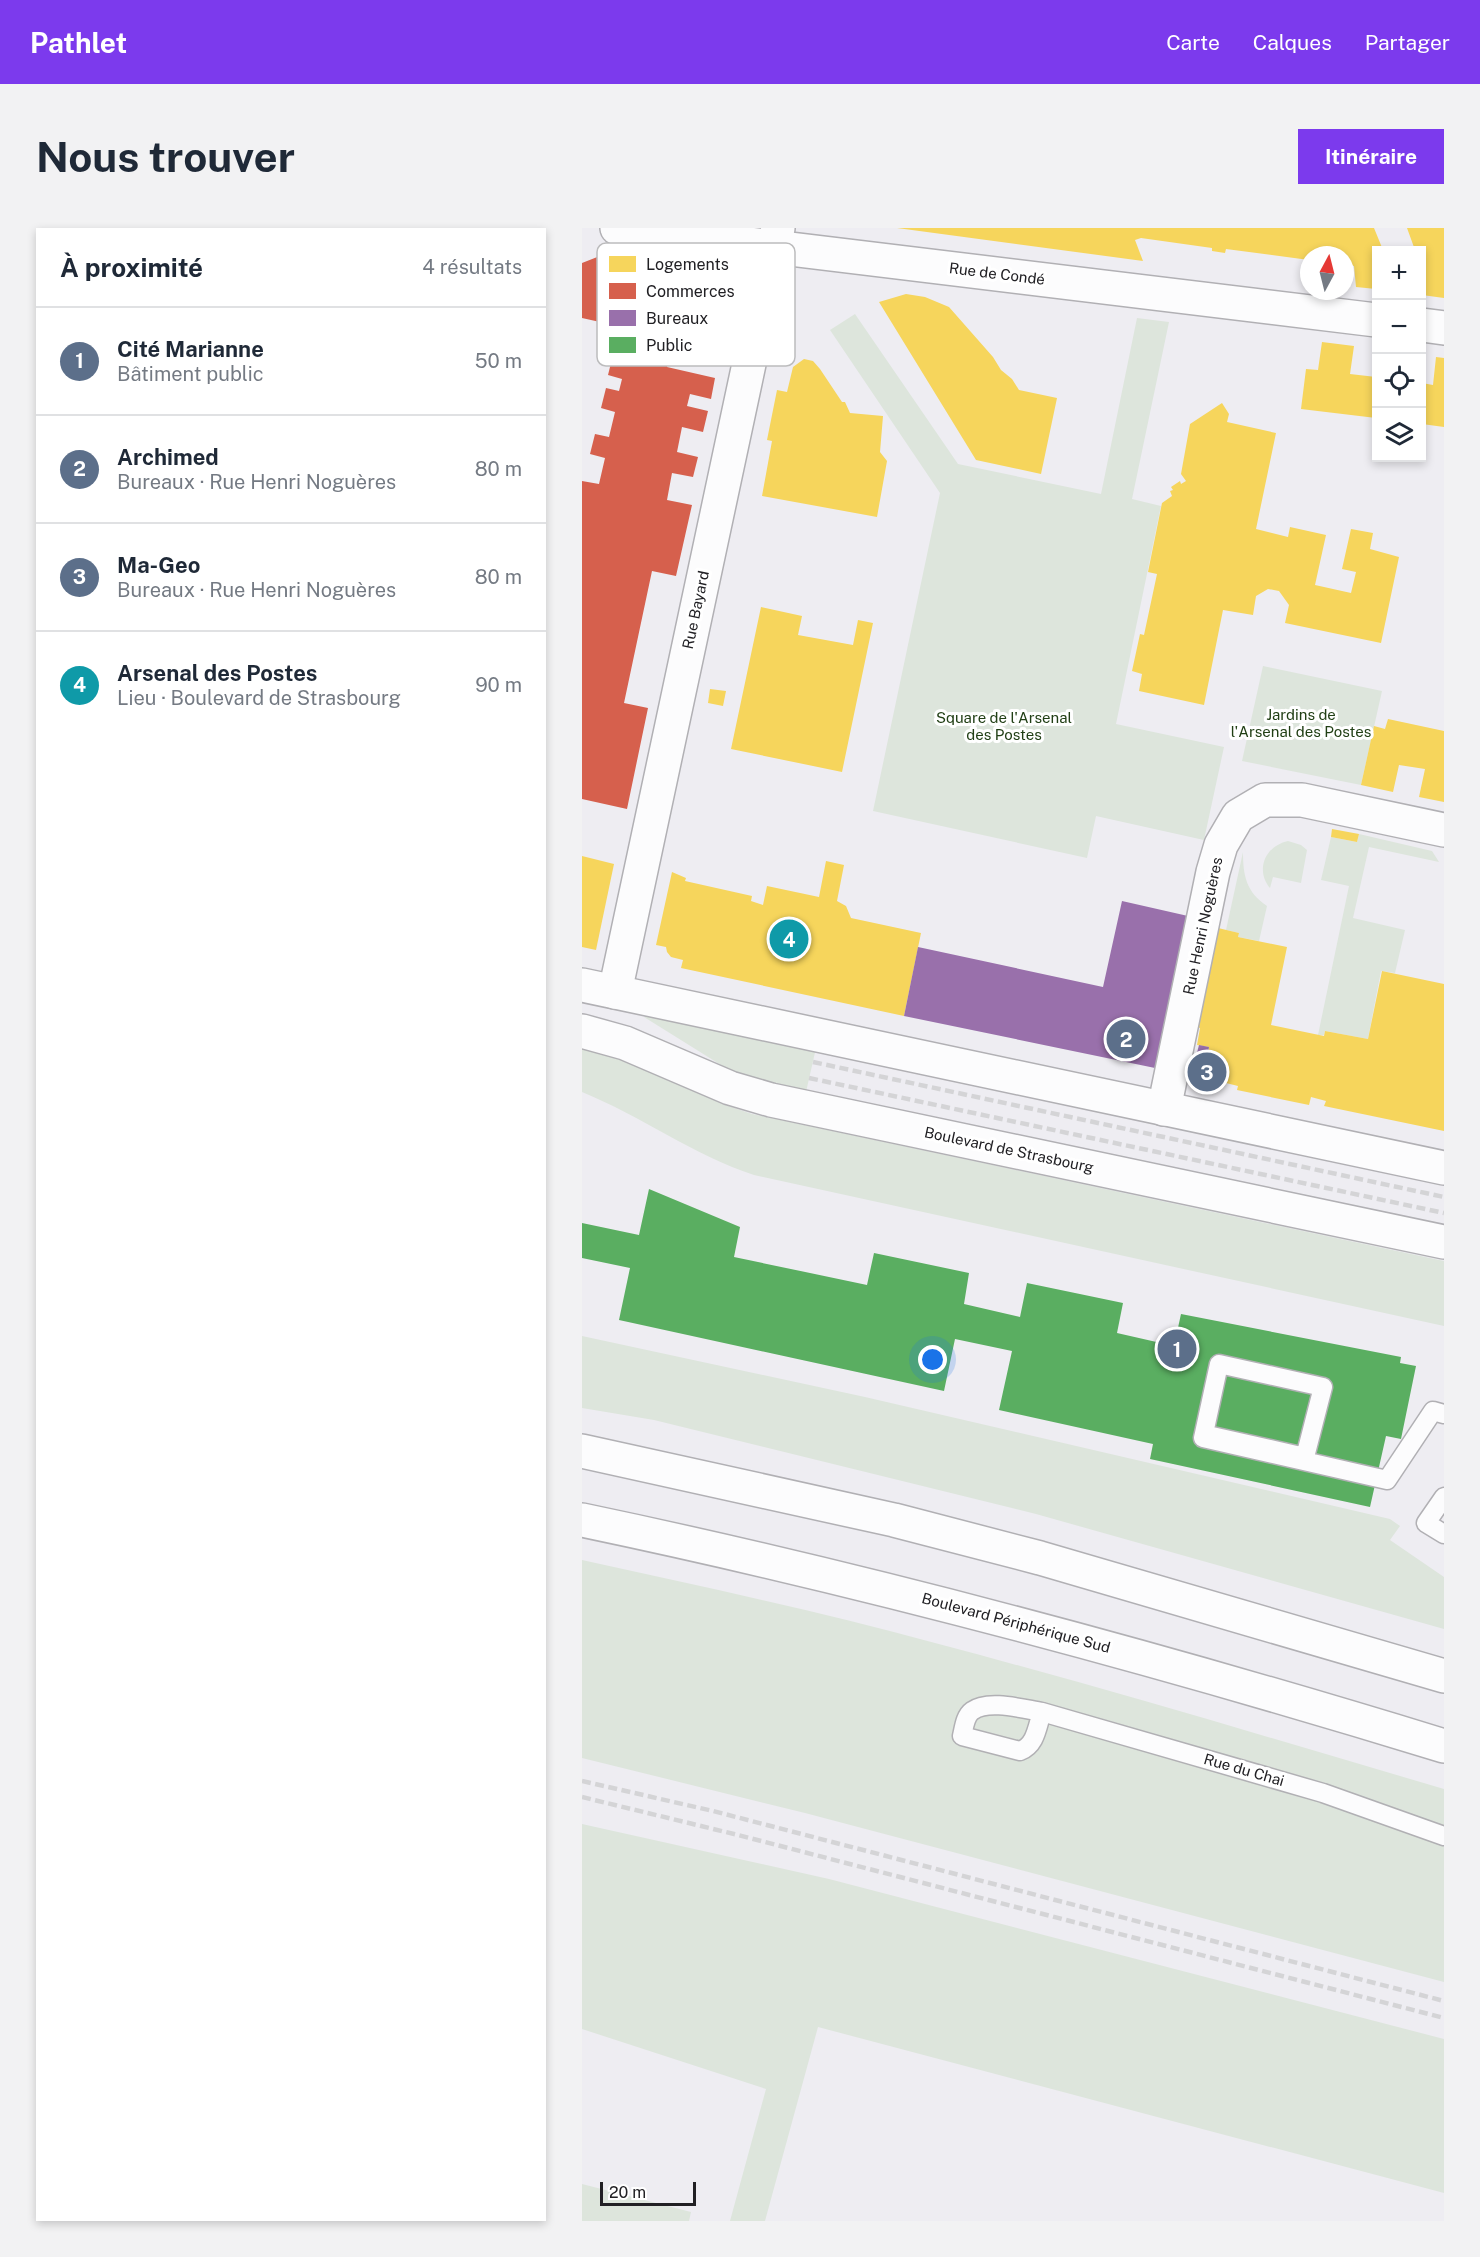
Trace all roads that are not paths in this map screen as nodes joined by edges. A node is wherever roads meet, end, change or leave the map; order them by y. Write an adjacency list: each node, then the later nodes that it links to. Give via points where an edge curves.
1 (617, 228): 2 (main road, Rue de Condé)
2 (776, 238): 3 (main road, Rue de Condé)
3 (1372, 319)
4 (1426, 326): 5 (main road)
5 (1444, 328)
6 (749, 366): 9 (main road, Rue Bayard)
7 (1444, 830): 13 (main road, Rue Henri Noguères, via 1302,800 1265,800 1238,816 1221,845 1213,872)
8 (582, 985): 9 (main road)
9 (615, 992): 13 (main road)
10 (582, 998): 12 (main road, via 640,1027)
11 (582, 1031): 12 (main road, Boulevard de Strasbourg, via 632,1045)
12 (706, 1076): 15 (main road, Boulevard de Strasbourg, via 771,1100)
13 (1164, 1109): 14 (main road)
14 (1444, 1168)
15 (1444, 1242)
16 (1444, 1414): 17 (lane, via 1432,1412 1387,1480 1203,1438 1219,1364 1323,1387 1305,1457)
17 (1212, 1436)
18 (582, 1451): 22 (main road, via 894,1520 1040,1558)
19 (1444, 1497): 21 (lane, via 1426,1523)
20 (582, 1520): 24 (main road, Boulevard Périphérique Sud, via 925,1598)
21 (1444, 1534)
22 (1444, 1676)
23 (1041, 1712): 25 (lane, Rue du Chai, via 1323,1793)
24 (1444, 1746)
25 (1444, 1836)

